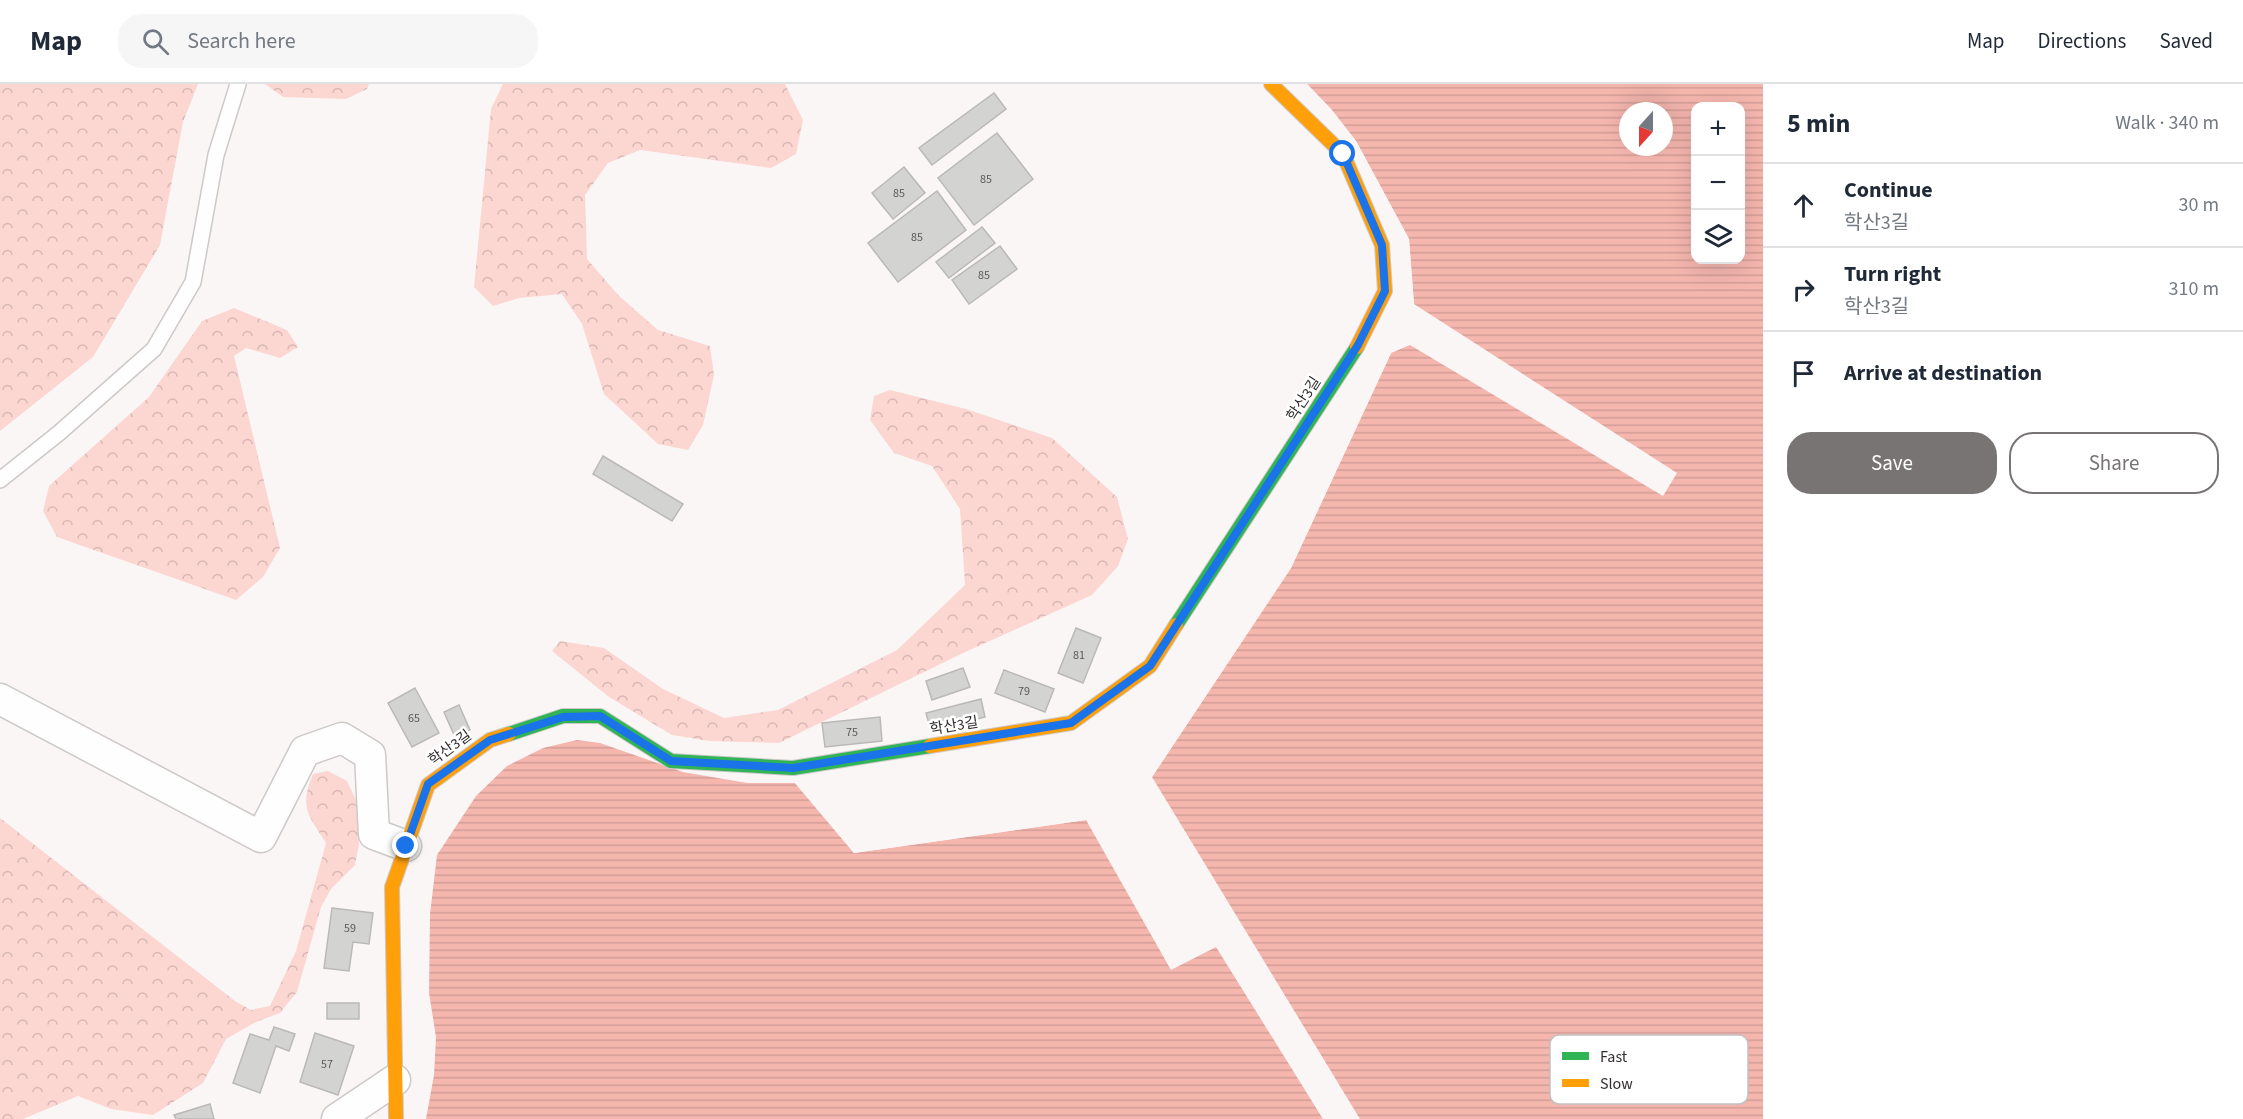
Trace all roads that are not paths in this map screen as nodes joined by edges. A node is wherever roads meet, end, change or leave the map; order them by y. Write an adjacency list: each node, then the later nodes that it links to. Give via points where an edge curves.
1 (238, 84): 3 (lane, via 216,155 193,282 154,349)
2 (1271, 84): 5 (street, 학산3길, via 1343,154 1382,245 1385,291 1358,345 1150,666 1071,723 793,768 671,761 600,716 563,717 490,740 428,784)
3 (0, 480)
4 (0, 699): 5 (street, via 261,837 305,751 342,738 370,755 375,834)
5 (406, 846): 6 (street, 학산3길, via 392,887)
6 (395, 1080): 7 (street); 8 (street, 학산3길)
7 (337, 1119)
8 (396, 1119)

